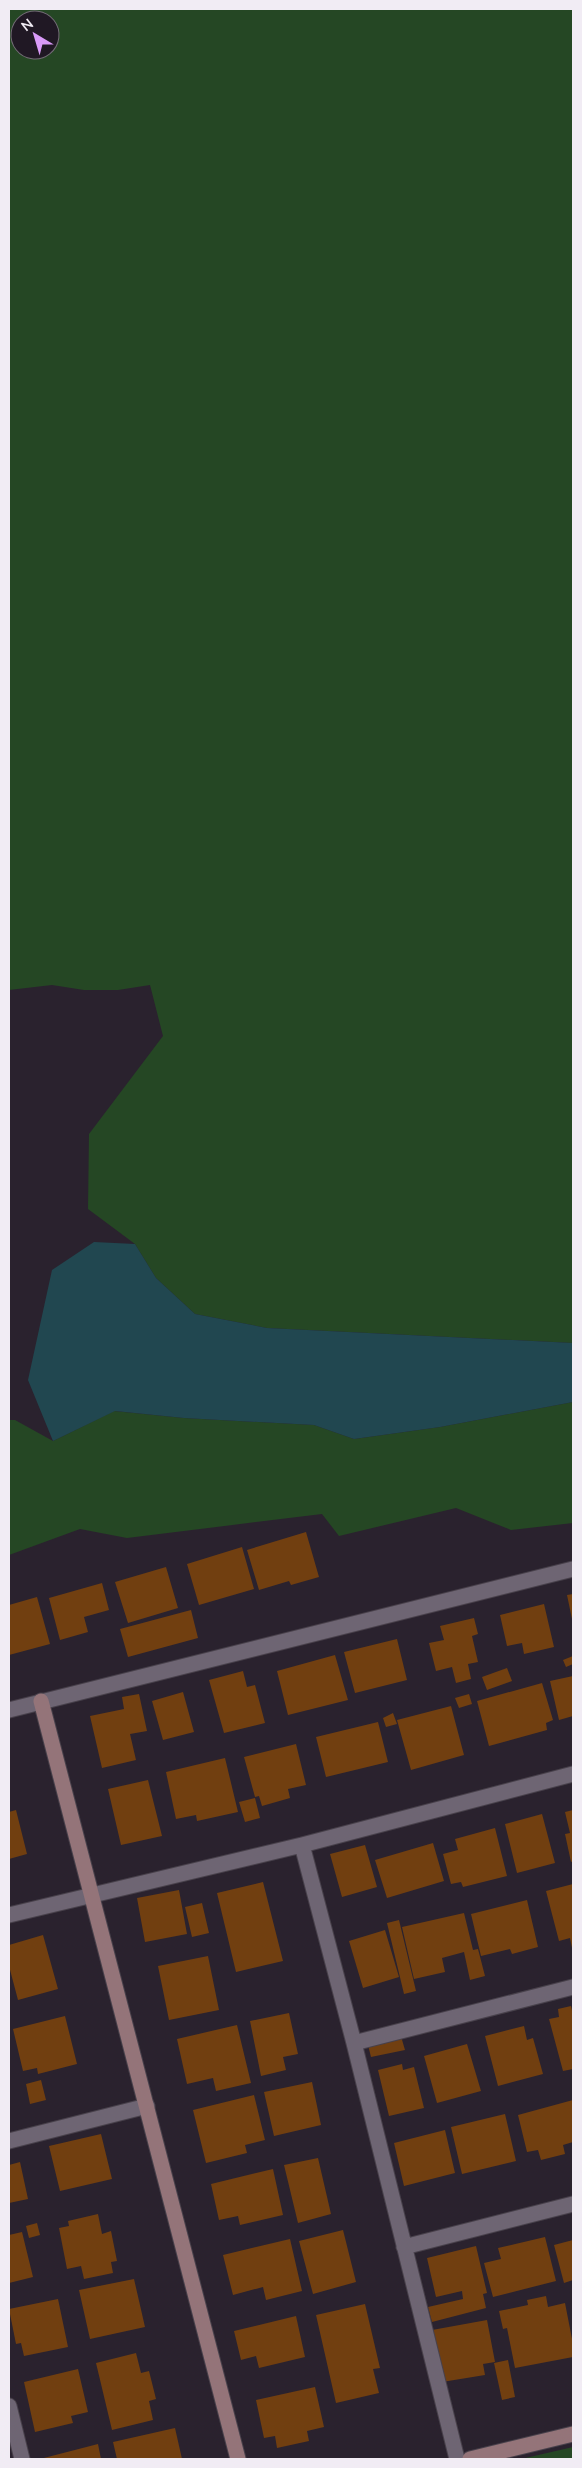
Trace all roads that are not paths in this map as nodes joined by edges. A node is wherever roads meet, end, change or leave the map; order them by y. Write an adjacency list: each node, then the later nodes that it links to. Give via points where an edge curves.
1 (573, 1569): 2 (street)
2 (41, 1701): 3 (street); 6 (street)
3 (9, 1710)
4 (573, 1774): 5 (street)
5 (302, 1845): 6 (street); 9 (street)
6 (92, 1895): 7 (street); 10 (street)
7 (9, 1915)
8 (573, 1987): 9 (street)
9 (354, 2042): 13 (street)
10 (147, 2106): 11 (street); 17 (street)
11 (9, 2141)
12 (573, 2204): 13 (street)
13 (404, 2247): 18 (street)
14 (9, 2406): 16 (street)
15 (573, 2434): 19 (street)
16 (22, 2459)
17 (238, 2459)
18 (456, 2459)
19 (470, 2459)

